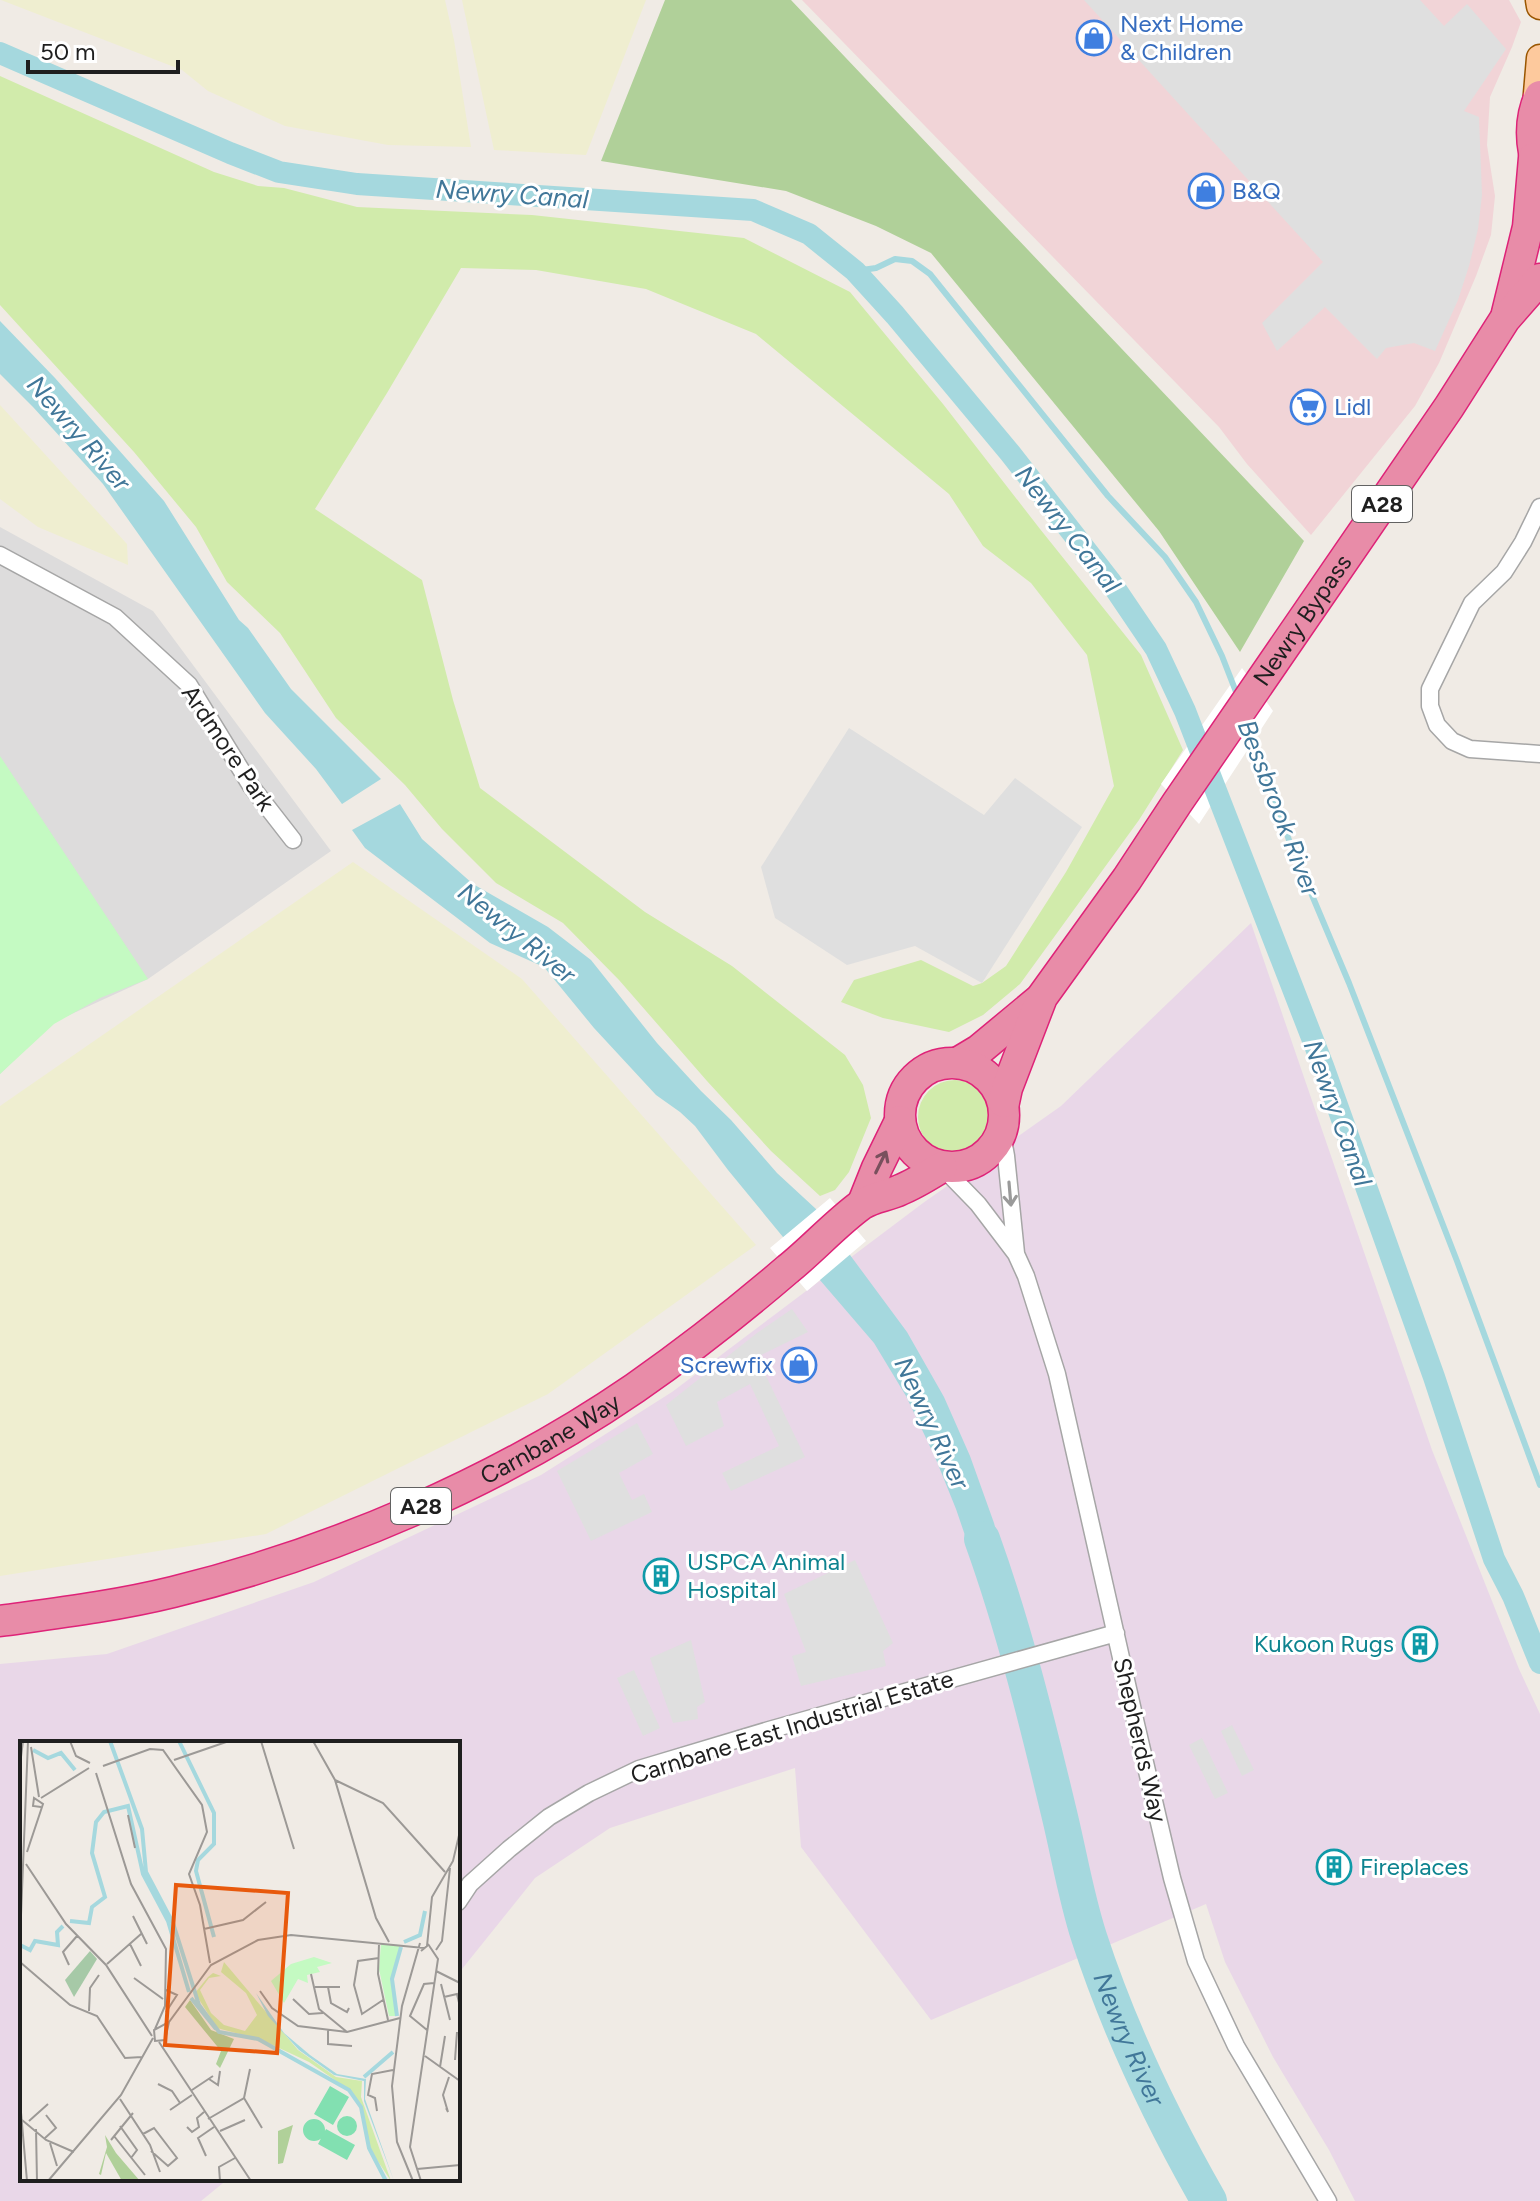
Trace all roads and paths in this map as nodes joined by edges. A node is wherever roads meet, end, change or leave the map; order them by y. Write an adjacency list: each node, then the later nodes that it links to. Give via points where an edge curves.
1 (1540, 58): 2 (main road)
2 (1538, 101): 3 (highway, via 1531,131)
3 (1537, 166): 5 (highway)
4 (1540, 279): 5 (highway)
5 (1505, 319): 10 (highway, Newry Bypass / A28)
6 (1540, 507): 8 (street, via 1504,572 1472,603 1430,689 1430,706 1437,725 1452,741 1470,749)
7 (0, 555): 9 (street, Ardmore Park, via 115,617 189,685 251,786)
8 (1540, 754)
9 (293, 840)
10 (1042, 997): 11 (highway); 12 (highway)
11 (959, 1062): 12 (highway, via 987,1075); 13 (highway, via 928,1068 915,1077 905,1090)
12 (1004, 1102): 14 (highway)
13 (900, 1121): 15 (highway, via 915,1152); 16 (highway, one-way to 13)
14 (1002, 1134): 15 (highway, via 984,1157); 17 (street, Shepherds Way, one-way to 17)
15 (942, 1167): 16 (highway); 17 (street, Shepherds Way)
16 (854, 1211): 18 (highway, Carnbane Way / A28, via 708,1334 637,1386 496,1470 372,1528 244,1573 170,1593)
17 (1016, 1254): 19 (street, Shepherds Way, via 1057,1374)
18 (0, 1621)
19 (1116, 1633): 20 (street, Carnbane East Industrial Estate, via 639,1769 549,1817 470,1884); 21 (street, Shepherds Way, via 1196,1961 1236,2046)
20 (460, 1899)
21 (1328, 2201)

